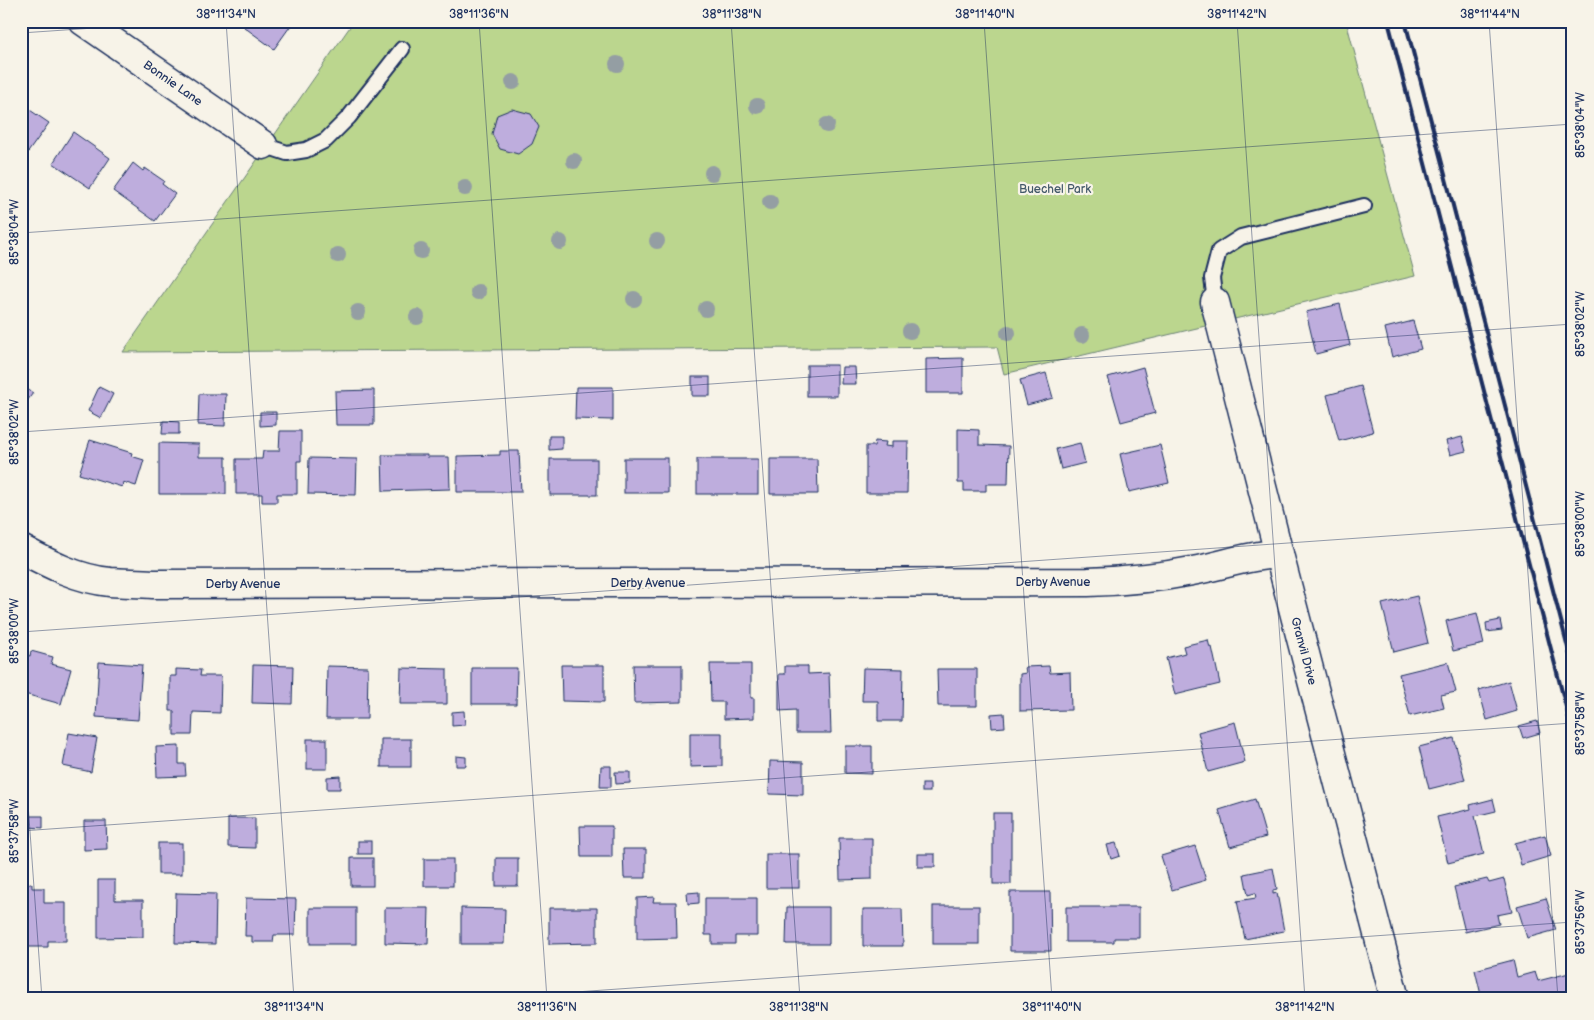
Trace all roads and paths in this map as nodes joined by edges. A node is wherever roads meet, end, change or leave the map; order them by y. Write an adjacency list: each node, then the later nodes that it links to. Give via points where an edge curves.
1 (83, 21): 3 (street, Bonnie Lane)
2 (402, 49): 3 (lane, via 349,118 326,140 306,150 287,153)
3 (263, 145)
4 (1364, 206): 5 (lane, via 1242,237 1219,250 1212,278)
5 (1215, 302): 7 (street, Granvil Drive)
6 (21, 549): 7 (street, Derby Avenue, via 51,566 79,576 108,582 153,584 1088,582 1191,572 1261,555)
7 (1279, 554): 8 (street, Granvil Drive)
8 (1390, 998)

